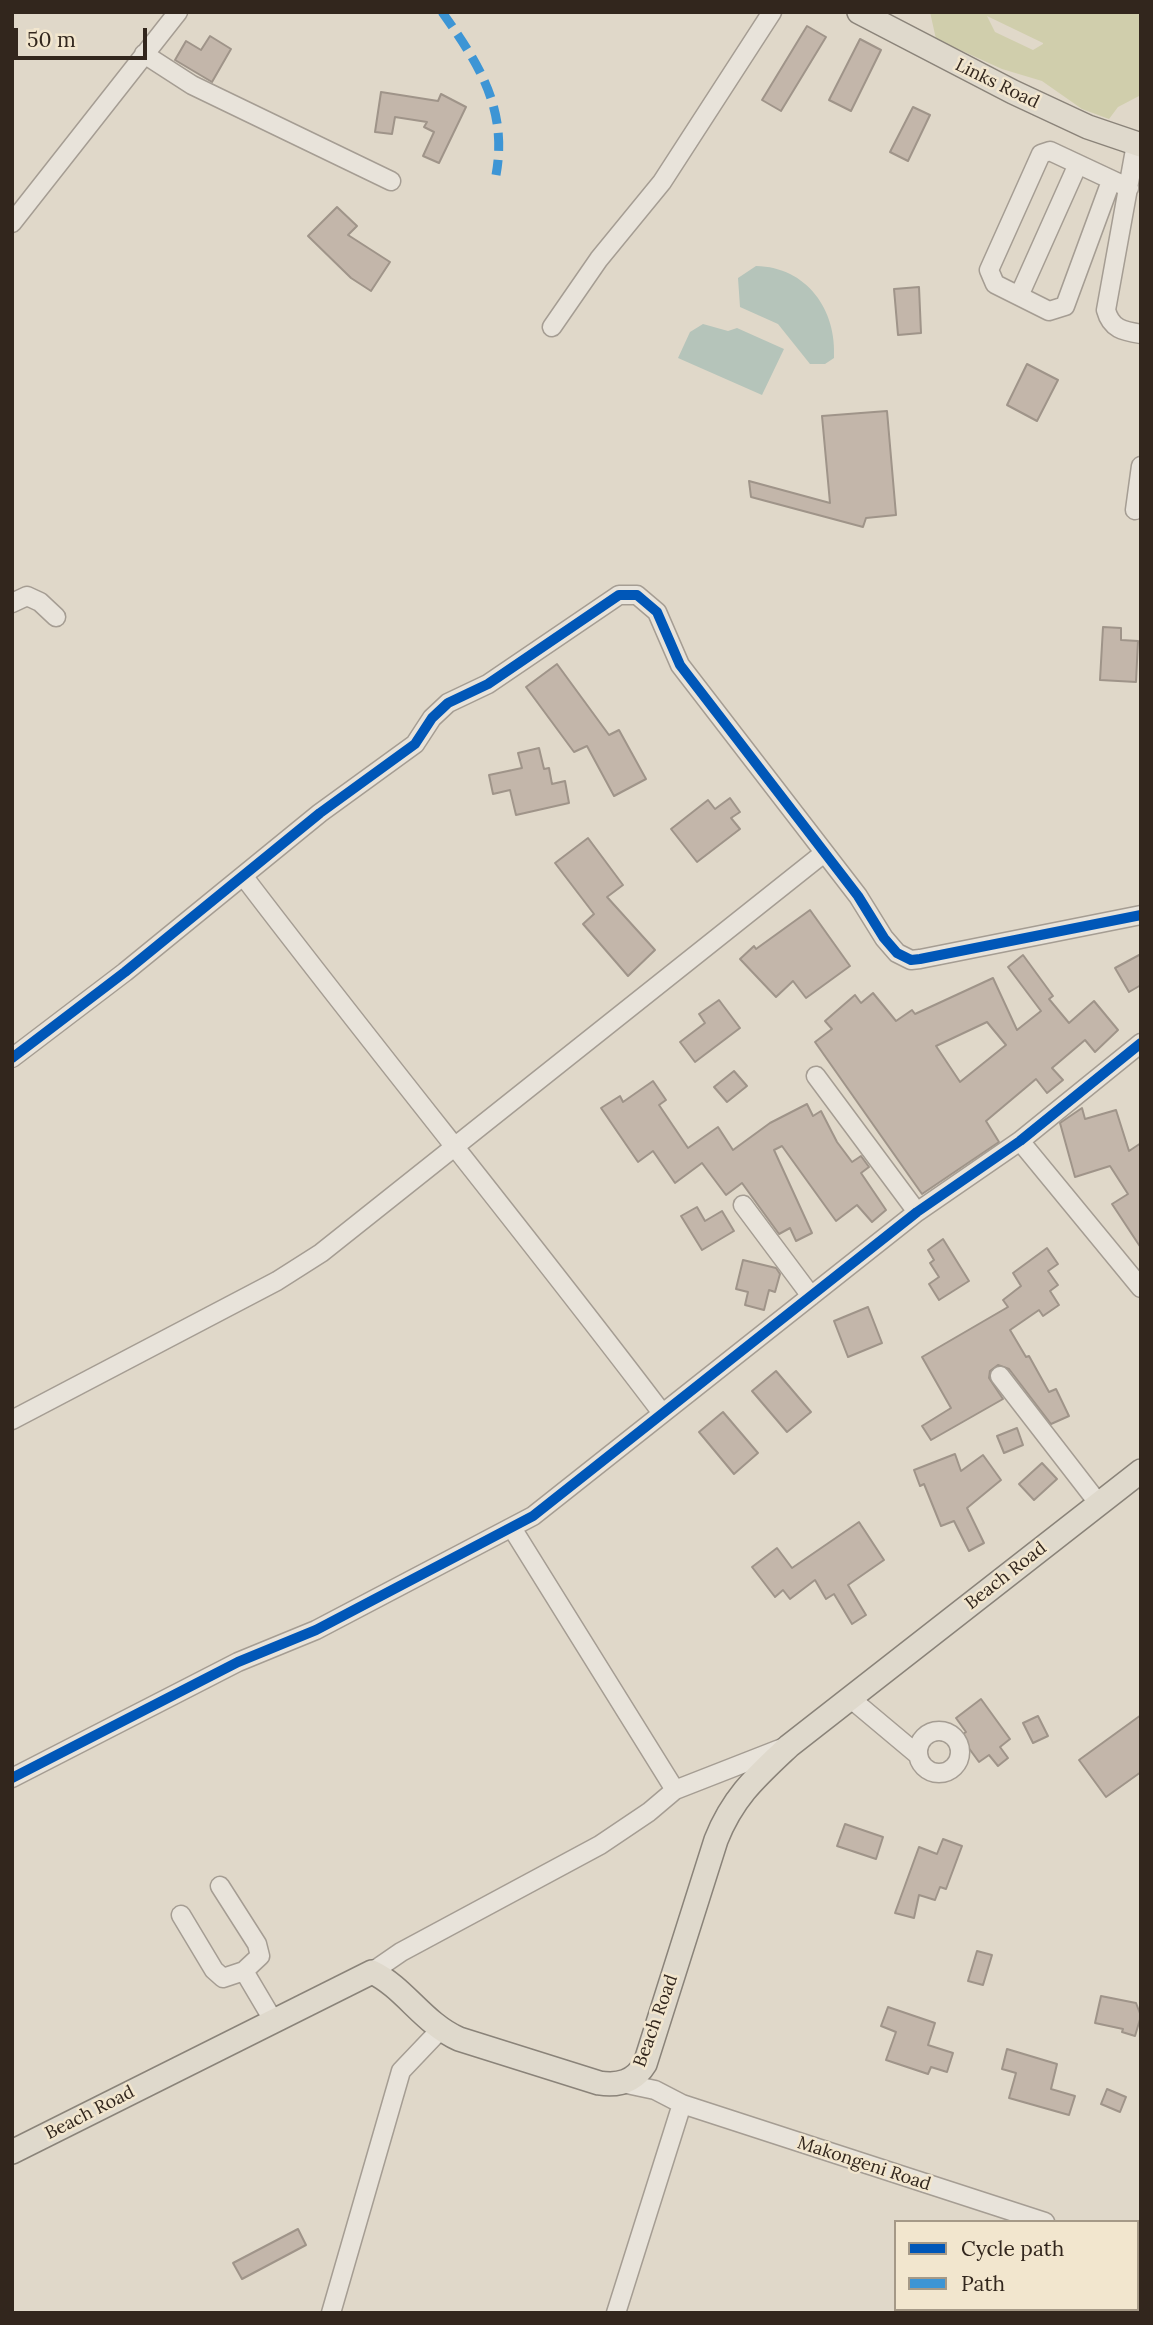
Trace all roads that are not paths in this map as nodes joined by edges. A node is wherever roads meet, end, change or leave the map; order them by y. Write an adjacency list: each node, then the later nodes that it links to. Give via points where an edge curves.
1 (178, 12): 4 (street)
2 (772, 12): 12 (street, via 662,182 606,250)
3 (859, 12): 5 (main road, Links Road, via 1013,92)
4 (144, 54): 7 (street, via 192,85); 10 (street)
5 (1139, 145): 9 (street)
6 (1078, 164): 8 (street); 11 (street); 11 (street, via 1050,151 1041,155 989,270 995,284)
7 (391, 181)
8 (1111, 181): 9 (street); 11 (street, via 1065,306 1049,311)
9 (1129, 188): 13 (street, via 1106,310 1118,330)
10 (12, 223)
11 (1019, 296)
12 (552, 327)
13 (1141, 334)
14 (1141, 466): 15 (street)
15 (1135, 510)
16 (12, 603): 17 (street, via 27,596)
17 (56, 617)
18 (824, 853): 19 (street, via 680,665 657,612 637,595 619,595 488,684 447,703 415,744 320,813); 20 (street, via 884,938 911,960); 25 (street)
19 (244, 877): 22 (street); 25 (street)
20 (1141, 915)
21 (1141, 1043): 24 (street)
22 (12, 1058)
23 (816, 1076): 27 (street)
24 (1020, 1141): 27 (street); 28 (street)
25 (458, 1148): 31 (street); 32 (street, via 321,1254)
26 (743, 1205): 29 (street)
27 (917, 1212): 29 (street)
28 (1141, 1288)
29 (811, 1296): 31 (street)
30 (1000, 1376): 34 (street)
31 (662, 1413): 35 (street, via 562,1495)
32 (12, 1420)
33 (1141, 1471): 34 (main road, Beach Road)
34 (1098, 1504): 36 (main road, Beach Road)
35 (512, 1528): 39 (street, via 316,1630 238,1662); 40 (street)
36 (850, 1698): 37 (main road, Beach Road); 38 (street)
37 (789, 1746): 40 (street); 47 (main road, Beach Road, via 741,1791 727,1813 645,2064)
38 (918, 1755)
39 (12, 1778)
40 (675, 1790): 44 (street, via 600,1844)
41 (219, 1886): 43 (street, via 257,1944 260,1956)
42 (181, 1915): 43 (street, via 223,1978)
43 (244, 1971): 45 (street)
44 (372, 1972): 45 (main road, Beach Road); 46 (main road, Beach Road)
45 (273, 2020): 49 (main road, Beach Road)
46 (440, 2031): 47 (main road, Beach Road, via 599,2083); 52 (street, via 401,2071)
47 (622, 2083): 48 (street, Makongeni Road, via 655,2090)
48 (682, 2104): 50 (street, Makongeni Road); 53 (street)
49 (12, 2152)
50 (1012, 2217): 51 (street, Makongeni Road)
51 (1032, 2220)
52 (331, 2313)
53 (616, 2313)

